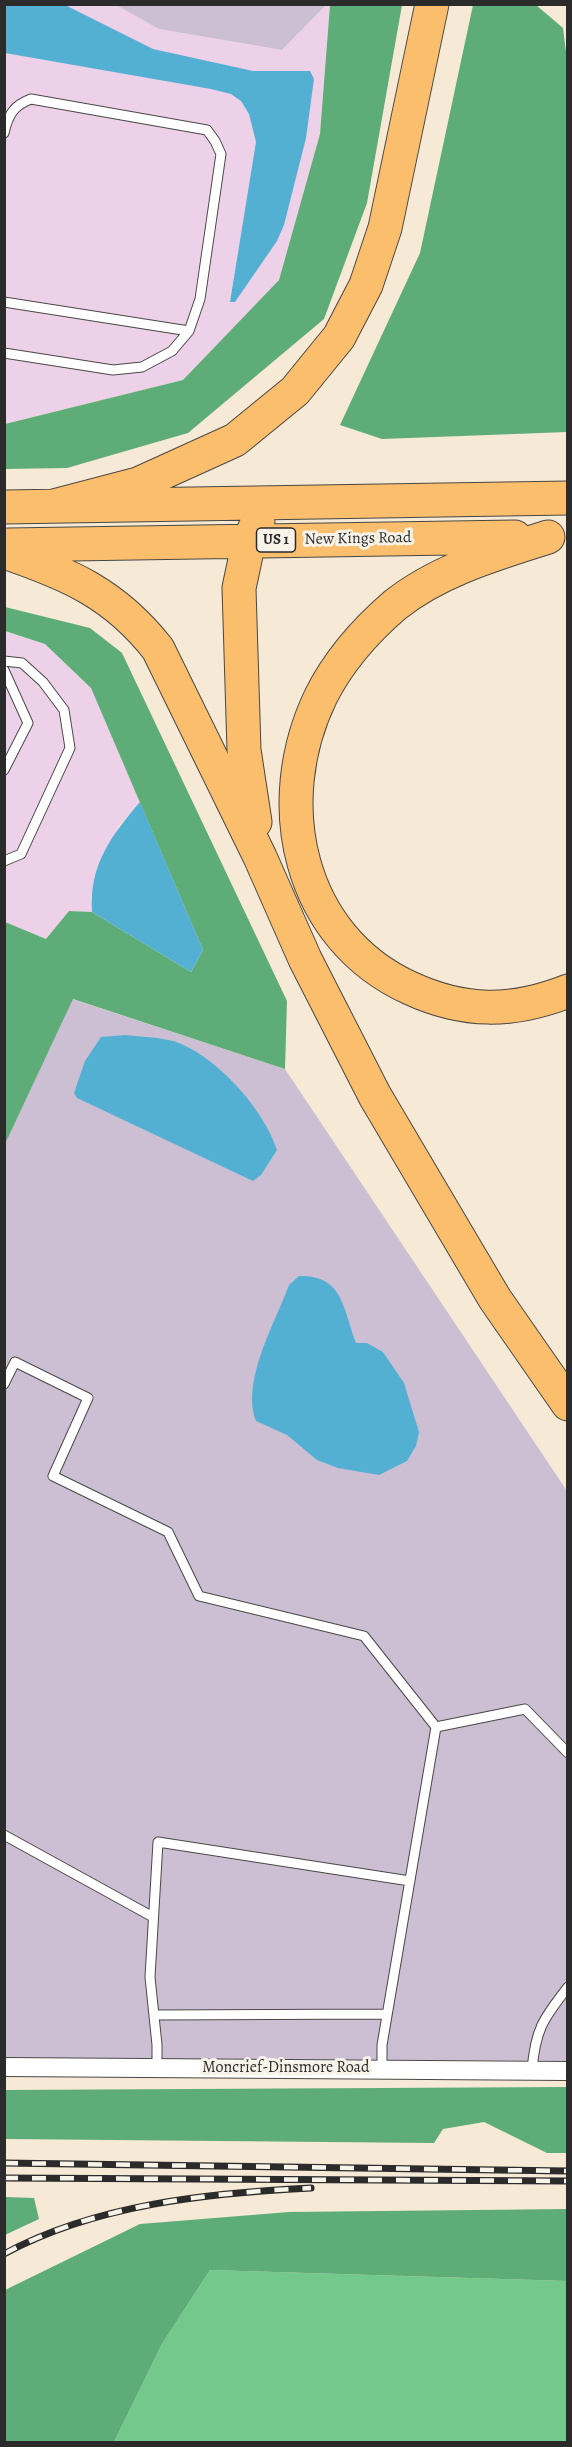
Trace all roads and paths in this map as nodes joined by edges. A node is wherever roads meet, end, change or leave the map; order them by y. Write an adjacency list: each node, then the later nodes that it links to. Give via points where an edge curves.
1 (432, 4): 8 (highway, via 385,228 366,285 339,337 295,391 235,440 138,484)
2 (4, 132): 4 (lane, via 17,104 31,99 207,130 221,154 200,299)
3 (4, 302): 4 (lane)
4 (189, 331): 5 (lane, via 172,351 142,367 113,370)
5 (4, 353)
6 (567, 498): 7 (highway)
7 (267, 503): 8 (highway); 11 (highway)
8 (54, 506): 9 (highway)
9 (4, 507)
10 (558, 537): 11 (highway, New Kings Road / US 1); 20 (highway, via 480,558 396,604 368,630 338,668 309,728 300,768 297,823 312,890 331,924 361,957 390,979 436,1000 475,1007 541,1001)
11 (249, 540): 12 (highway, New Kings Road / US 1); 18 (highway, via 239,588 244,750)
12 (4, 545)
13 (4, 552): 18 (highway, via 63,572 139,625 177,684)
14 (4, 661): 19 (lane, via 22,663 43,682 64,710 70,748 21,854)
15 (4, 670): 16 (lane, via 28,723)
16 (9, 749): 17 (lane)
17 (4, 770)
18 (260, 857): 22 (highway, via 305,959 375,1096 495,1299)
19 (4, 861)
20 (567, 991)
21 (4, 1384): 23 (lane, via 15,1362 88,1398 53,1476 168,1532 199,1596 364,1636)
22 (567, 1404)
23 (436, 1727): 24 (lane, via 525,1709); 26 (lane)
24 (567, 1753)
25 (4, 1835): 27 (lane)
26 (410, 1881): 27 (lane, via 158,1842); 29 (lane)
27 (153, 1917): 30 (lane, via 150,1977)
28 (567, 1987): 34 (lane, via 542,2021)
29 (387, 2014): 30 (lane); 33 (lane)
30 (154, 2015): 32 (lane)
31 (4, 2067): 32 (street, Moncrief-Dinsmore Road)
32 (157, 2068): 33 (street, Moncrief-Dinsmore Road)
33 (382, 2069): 34 (street, Moncrief-Dinsmore Road)
34 (532, 2071): 35 (street, Moncrief-Dinsmore Road)
35 (567, 2071)

